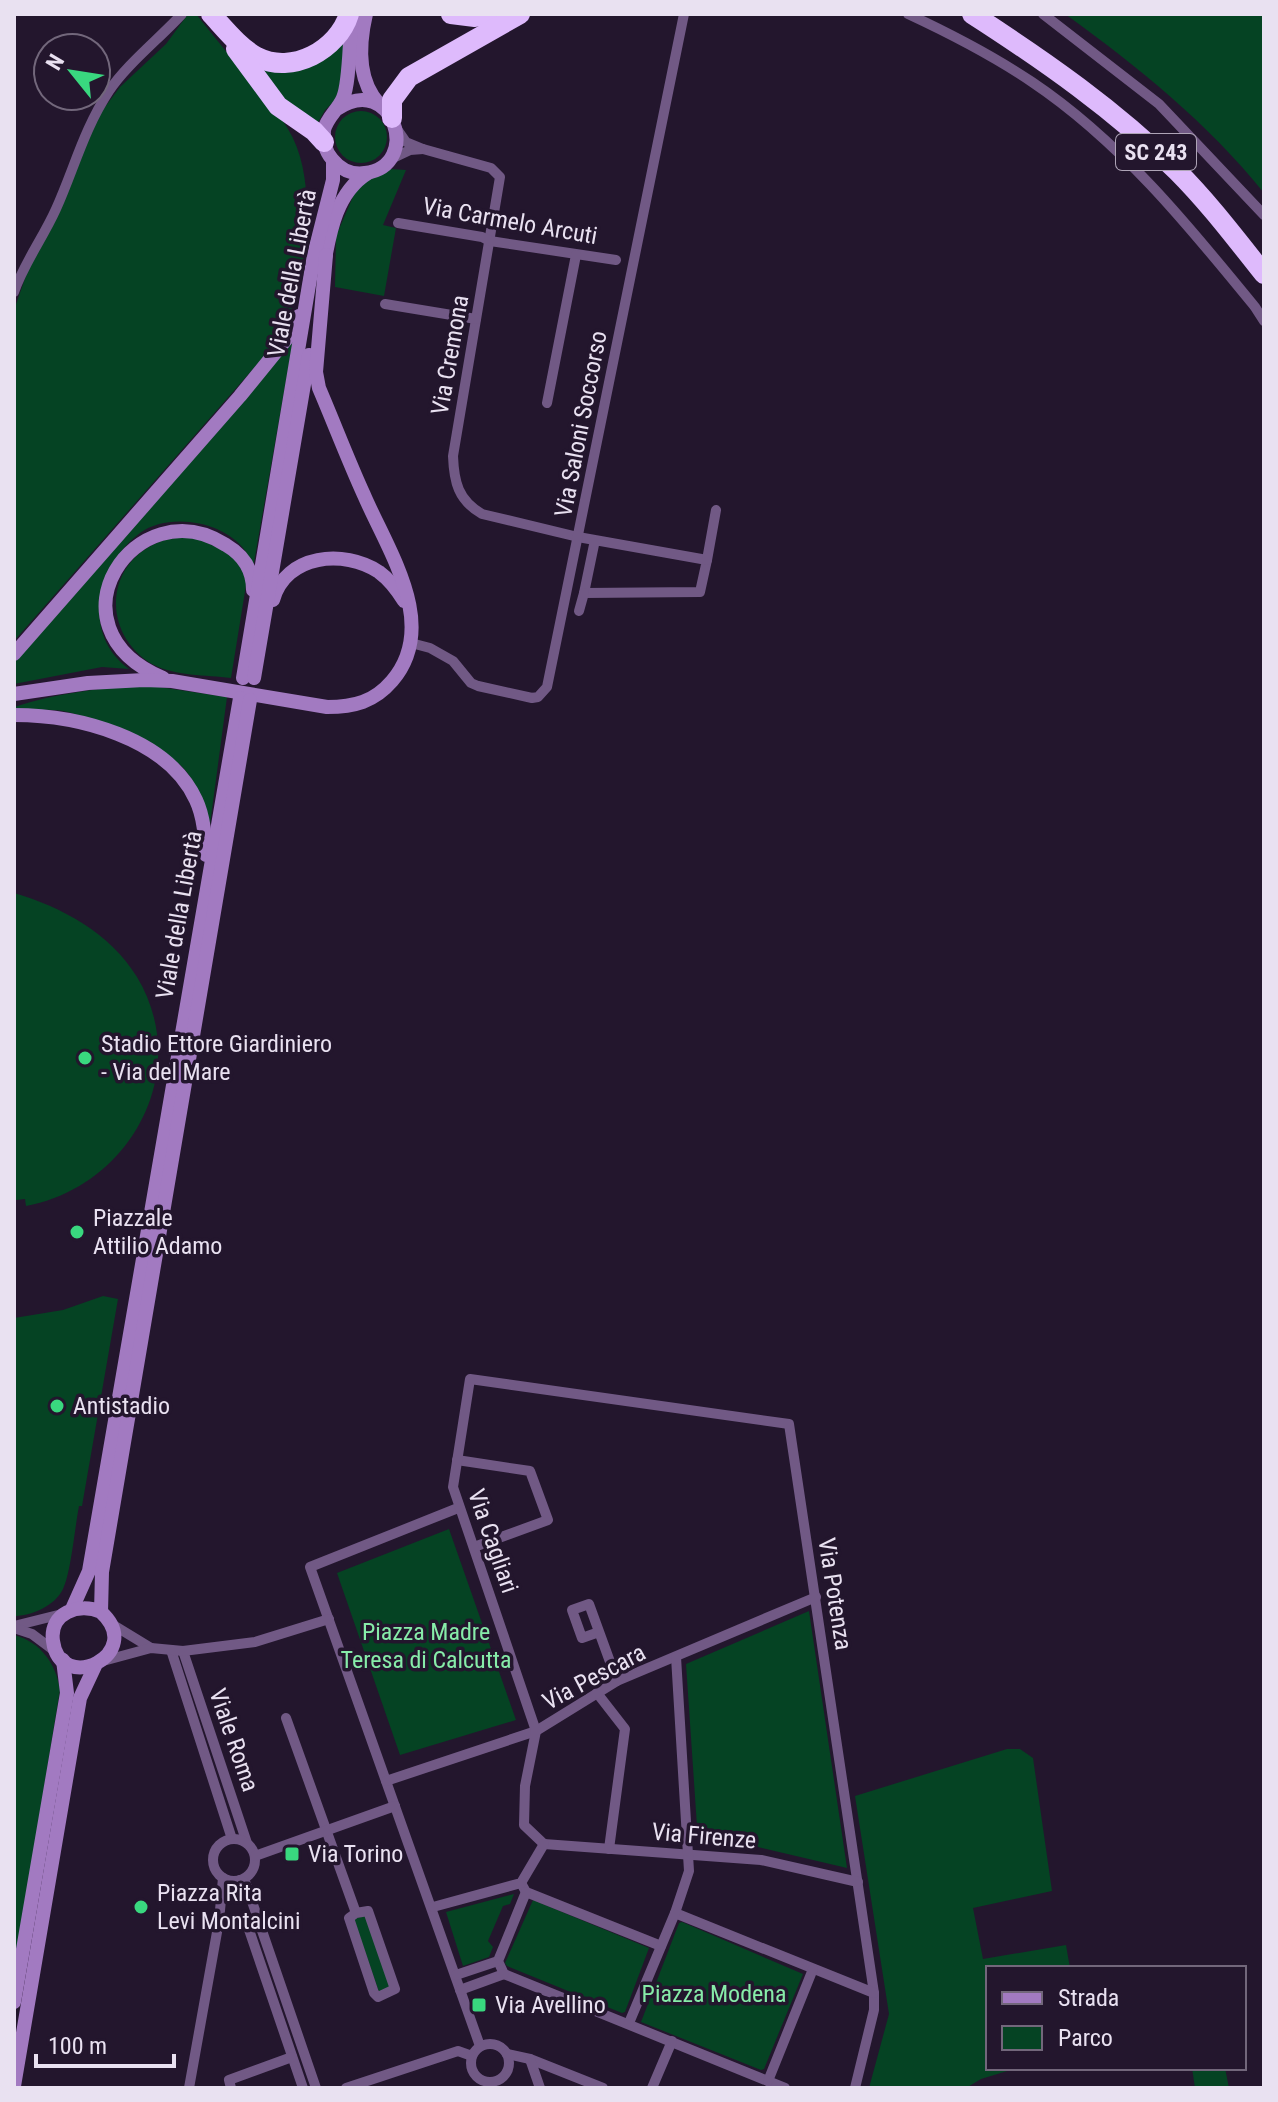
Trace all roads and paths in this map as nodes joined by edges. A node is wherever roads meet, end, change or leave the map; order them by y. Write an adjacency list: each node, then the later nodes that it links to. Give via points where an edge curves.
1 (180, 14): 29 (street, via 110,90)
2 (210, 14): 3 (highway, via 260,59 287,63 329,45); 15 (highway, via 278,106)
3 (351, 14): 13 (main road, via 346,87)
4 (366, 14): 14 (main road, via 365,83)
5 (451, 14): 6 (highway)
6 (493, 14)
7 (520, 14): 14 (highway, via 409,77 398,87)
8 (684, 14): 35 (street, Via Saloni Soccorso)
9 (908, 14): 32 (street, via 964,40 1034,83 1100,136 1180,216)
10 (972, 14): 27 (highway, SC 243, via 1114,114 1178,172)
11 (993, 14): 25 (highway, SC 243, via 1128,111 1183,161)
12 (1043, 14): 20 (street, via 1159,104)
13 (337, 109): 14 (main road, via 362,100); 15 (main road, via 327,122)
14 (390, 118): 16 (street, Via Cremona, via 406,142); 18 (main road, via 396,147)
15 (324, 142): 17 (main road, Viale della Libertà)
16 (423, 149): 18 (street, via 402,152); 22 (street, Via Cremona, via 497,172)
17 (333, 162): 19 (main road, Viale della Libertà, via 349,172); 28 (main road, Viale della Libertà)
18 (386, 163): 19 (main road, Viale della Libertà)
19 (368, 173): 23 (main road, Viale della Libertà, via 341,204)
20 (1264, 215)
21 (398, 223): 22 (street, Via Carmelo Arcuti)
22 (490, 241): 24 (street, Via Carmelo Arcuti); 31 (street, Via Cremona)
23 (326, 255): 40 (main road, via 315,355 319,388 400,576); 43 (main road, Viale della Libertà)
24 (576, 255): 26 (street, Via Carmelo Arcuti); 33 (street)
25 (1264, 256)
26 (616, 260)
27 (1264, 274)
28 (309, 285): 42 (main road, via 298,321 272,359); 43 (main road, Viale della Libertà)
29 (14, 292)
30 (385, 304): 31 (street)
31 (476, 319): 35 (street, Via Cremona, via 453,456 459,493 482,514)
32 (1264, 321)
33 (547, 403)
34 (716, 510): 37 (street)
35 (578, 537): 36 (street, Via Cremona); 41 (street, Via Saloni Soccorso, via 547,687 538,697 478,686 453,661)
36 (595, 540): 37 (street, Via Cremona); 38 (street)
37 (707, 560): 38 (street, via 700,592)
38 (584, 593): 39 (street)
39 (579, 611)
40 (412, 620): 41 (main road); 43 (main road, via 398,591 371,568 333,558 304,564 277,586)
41 (411, 643): 44 (main road, via 397,676 361,704 327,707)
42 (14, 654)
43 (248, 678): 44 (main road, via 250,569 218,539 182,530 137,545 119,564 106,598 110,631 124,654)
44 (172, 681): 45 (main road, via 125,679)
45 (14, 696)
46 (14, 715): 47 (main road, via 85,723 167,761 187,783 199,808)
47 (207, 884): 53 (main road, Viale della Libertà, via 89,1571); 54 (main road, Viale della Libertà, via 245,699 102,1572)
48 (470, 1379): 49 (street, Via Cagliari); 52 (street, Via Potenza, via 789,1424)
49 (457, 1460): 50 (street, Via Cagliari, via 453,1487); 51 (street, via 530,1471 548,1520)
50 (458, 1508): 51 (street, Via Cagliari); 55 (street, via 310,1567)
51 (474, 1547): 67 (street, Via Cagliari)
52 (816, 1597): 62 (street, Via Pescara); 79 (street, Via Potenza)
53 (68, 1611): 54 (main road, via 82,1607); 56 (street); 61 (main road, Viale della Libertà, via 53,1632)
54 (106, 1618): 58 (street); 63 (main road, Viale della Libertà, via 113,1643)
55 (329, 1619): 60 (street, via 255,1642); 68 (street)
56 (14, 1627): 61 (street)
57 (599, 1632): 64 (street)
58 (151, 1648): 59 (street); 63 (street)
59 (171, 1650): 60 (street); 71 (street, Viale Roma)
60 (183, 1651): 72 (street, Viale Roma)
61 (60, 1656): 63 (main road, via 78,1668); 92 (main road, Viale della Libertà, via 67,1693)
62 (676, 1657): 64 (street, Via Pescara); 75 (street)
63 (99, 1663): 101 (main road, Viale della Libertà, via 80,1698)
64 (617, 1681): 65 (street, Via Pescara)
65 (597, 1693): 67 (street, Via Pescara); 74 (street, via 625,1729)
66 (286, 1718): 70 (street)
67 (536, 1731): 68 (street, Via Pescara); 73 (street, Via Cagliari, via 524,1825)
68 (386, 1781): 69 (street)
69 (395, 1806): 70 (street); 81 (street)
70 (326, 1830): 76 (street); 82 (street)
71 (232, 1839): 72 (street); 77 (street, via 214,1856)
72 (247, 1843): 76 (street, Viale Roma)
73 (544, 1844): 74 (street, Via Firenze); 80 (street)
74 (609, 1849): 75 (street, Via Firenze)
75 (688, 1854): 79 (street, Via Firenze, via 761,1860); 83 (street, via 689,1871)
76 (255, 1856): 78 (street, via 252,1871)
77 (223, 1878): 78 (street); 84 (street)
78 (240, 1880): 105 (street, via 246,1884)
79 (858, 1882): 91 (street, Via Potenza)
80 (524, 1887): 81 (street); 85 (street); 86 (street)
81 (433, 1907): 89 (street)
82 (356, 1913): 82 (street, via 368,1911 395,1989 378,1997 349,1918)
83 (675, 1913): 85 (street); 87 (street)
84 (219, 1921): 97 (street, via 246,1921); 102 (street)
85 (661, 1946): 93 (street)
86 (498, 1961): 88 (street); 89 (street)
87 (813, 1969): 91 (street); 99 (street)
88 (504, 1974): 90 (street); 93 (street)
89 (456, 1975): 90 (street)
90 (460, 1990): 95 (street)
91 (874, 1993): 111 (street, Via Potenza)
92 (14, 2002)
93 (629, 2023): 94 (street)
94 (672, 2041): 99 (street); 109 (street)
95 (476, 2051): 96 (street, via 492,2044); 100 (street, via 472,2068); 106 (street, via 458,2051)
96 (507, 2054): 98 (street); 100 (street, via 509,2066 503,2077)
97 (292, 2057): 103 (street, via 229,2080); 104 (street)
98 (530, 2059): 107 (street); 108 (street)
99 (768, 2081): 110 (street)
100 (477, 2083)
101 (14, 2086)
102 (189, 2088)
103 (231, 2088)
104 (303, 2088)
105 (316, 2088)
106 (346, 2088)
107 (540, 2088)
108 (603, 2088)
109 (652, 2088)
110 (785, 2088)
111 (855, 2088)

